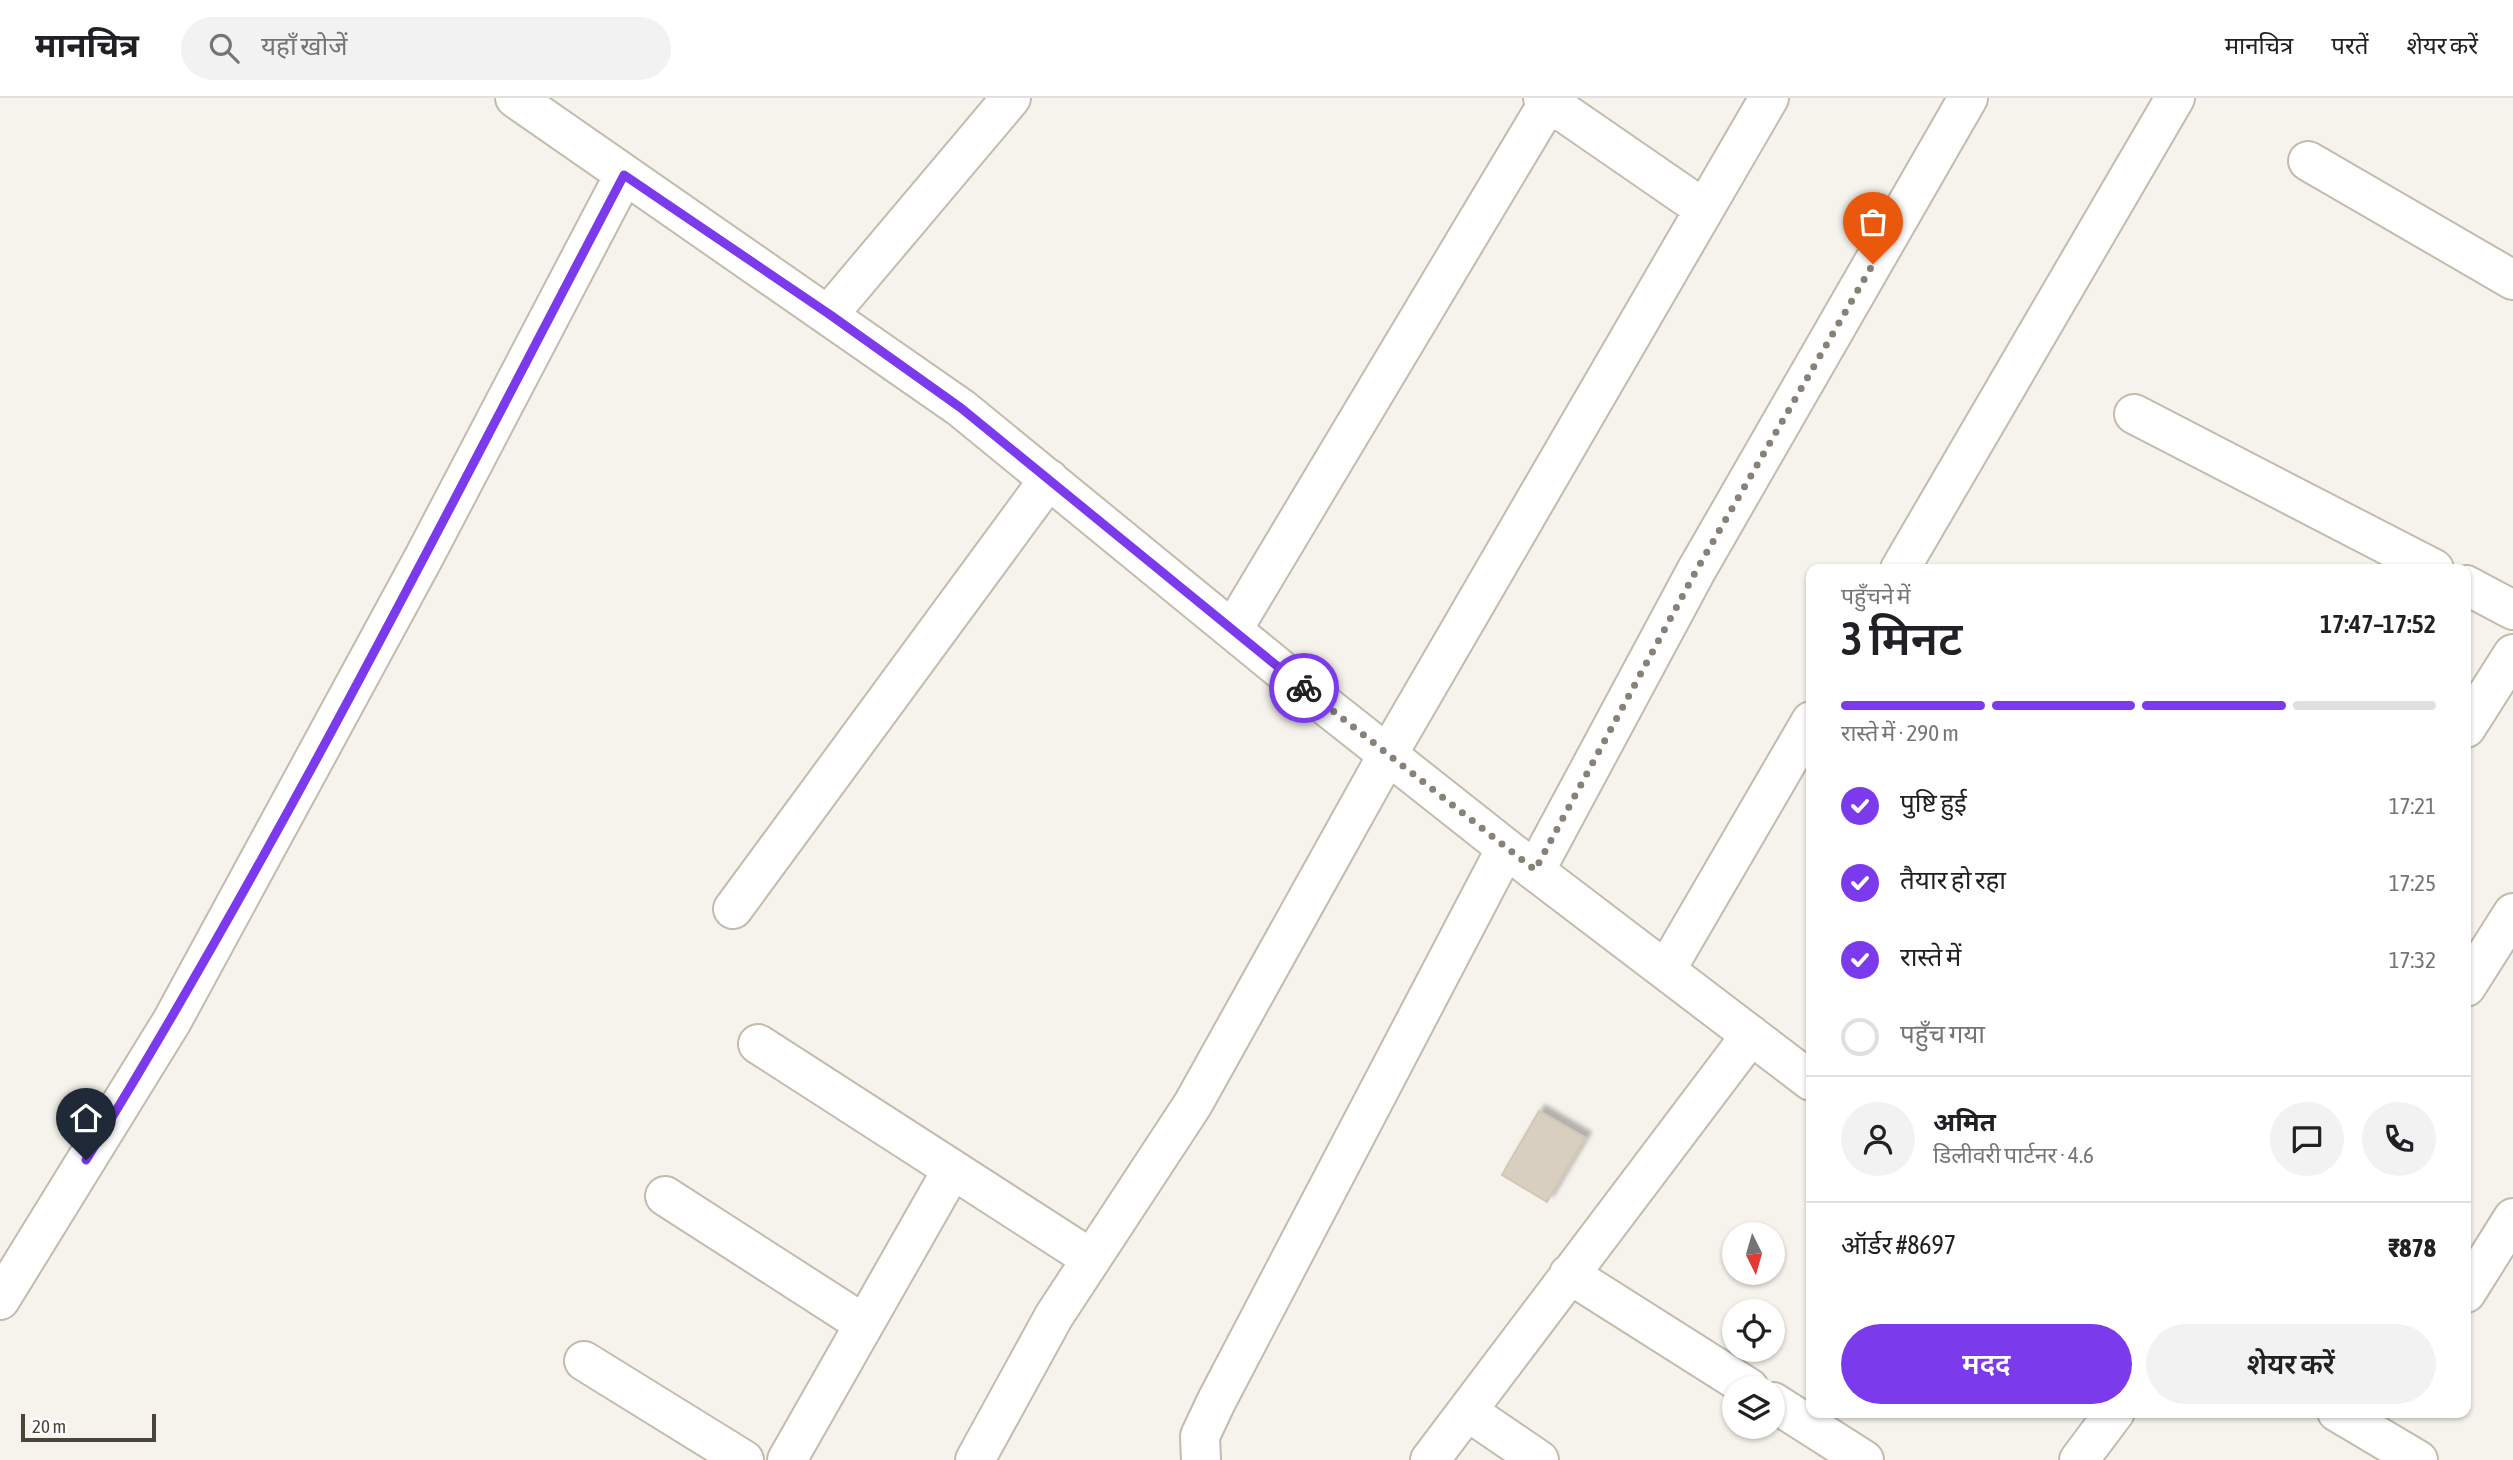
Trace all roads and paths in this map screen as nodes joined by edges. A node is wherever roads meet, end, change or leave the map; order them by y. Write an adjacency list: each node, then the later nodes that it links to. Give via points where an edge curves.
1 (515, 98): 8 (street)
2 (1011, 98): 11 (street)
3 (1769, 98): 9 (street)
4 (1968, 98): 23 (street, via 1696,571)
5 (2175, 98): 14 (street)
6 (1548, 99): 9 (street); 18 (street)
7 (2308, 161): 10 (street)
8 (624, 175): 11 (street); 37 (street, via 424,558 173,1021)
9 (1704, 209): 22 (street)
10 (2513, 279)
11 (829, 314): 13 (street, via 961,408)
12 (2134, 414): 15 (street)
13 (1049, 479): 18 (street); 24 (street)
14 (1903, 564)
15 (2424, 564)
16 (2471, 588): 17 (street)
17 (2513, 610)
18 (1233, 629): 22 (street)
19 (2513, 654): 20 (street)
20 (2471, 720)
21 (1806, 730): 26 (street)
22 (1388, 754): 23 (street); 34 (street, via 1193,1104)
23 (1520, 859): 26 (street); 49 (street, via 1216,1402 1200,1436)
24 (733, 909)
25 (2513, 913): 27 (street)
26 (1666, 970): 28 (street)
27 (2471, 979)
28 (1751, 1035): 30 (street); 35 (street)
29 (758, 1044): 31 (street)
30 (1806, 1077)
31 (952, 1170): 34 (street); 38 (street)
32 (666, 1196): 38 (street)
33 (2513, 1218): 36 (street)
34 (1090, 1258): 48 (street)
35 (1569, 1274): 40 (street); 42 (street)
36 (2471, 1285)
37 (0, 1300)
38 (864, 1324): 47 (street)
39 (584, 1361): 46 (street)
40 (1730, 1376)
41 (1785, 1410): 52 (street)
42 (1467, 1411): 50 (street); 51 (street)
43 (2110, 1418): 53 (street)
44 (2360, 1418): 45 (street)
45 (2383, 1424): 54 (street)
46 (744, 1460)
47 (788, 1460)
48 (975, 1460)
49 (1201, 1460)
50 (1430, 1460)
51 (1539, 1460)
52 (1864, 1460)
53 (2079, 1460)
54 (2418, 1460)

